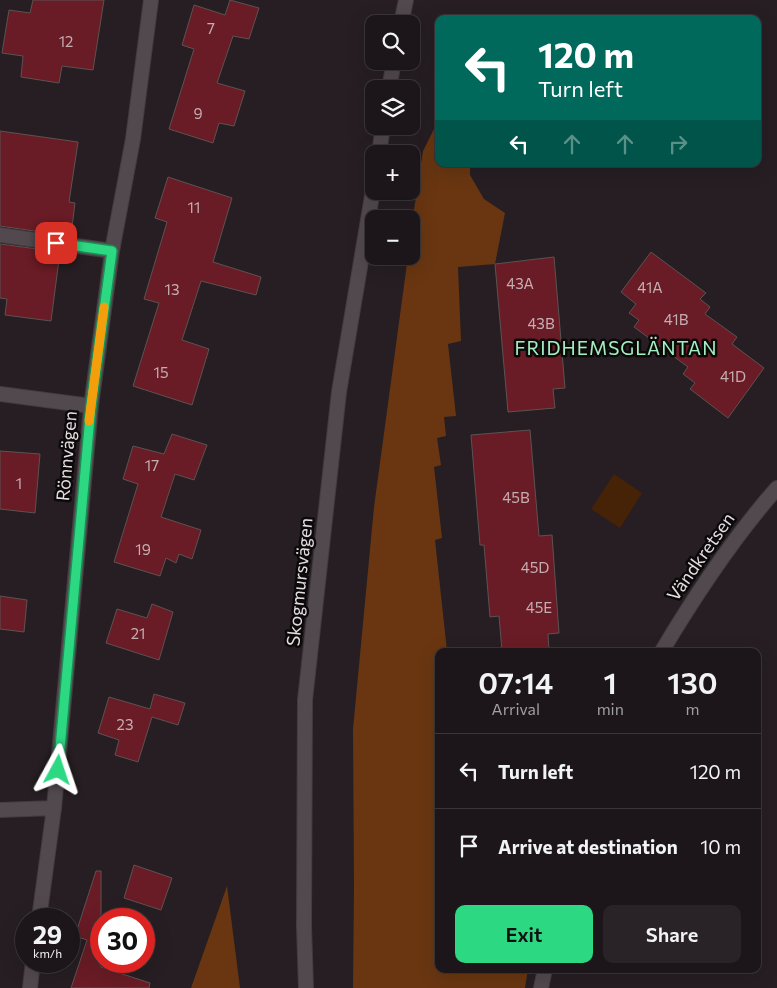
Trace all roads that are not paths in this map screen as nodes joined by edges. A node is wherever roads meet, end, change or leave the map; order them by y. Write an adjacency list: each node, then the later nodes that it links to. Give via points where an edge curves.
1 (151, 0): 6 (street, Rönnvägen, via 133,139)
2 (406, 0): 3 (street)
3 (403, 15)
4 (371, 200): 17 (street, Skogmursvägen, via 339,392 305,700)
5 (0, 235): 6 (street)
6 (112, 251): 8 (street, Rönnvägen)
7 (0, 394): 8 (street)
8 (91, 406): 11 (street, Rönnvägen)
9 (777, 488): 10 (street, Vändkretsen, via 690,604)
10 (664, 648)
11 (54, 808): 12 (street); 13 (street, Rönnvägen)
12 (0, 810)
13 (40, 908)
14 (32, 973): 16 (street)
15 (544, 973): 18 (street)
16 (30, 988)
17 (306, 988)
18 (541, 988)

